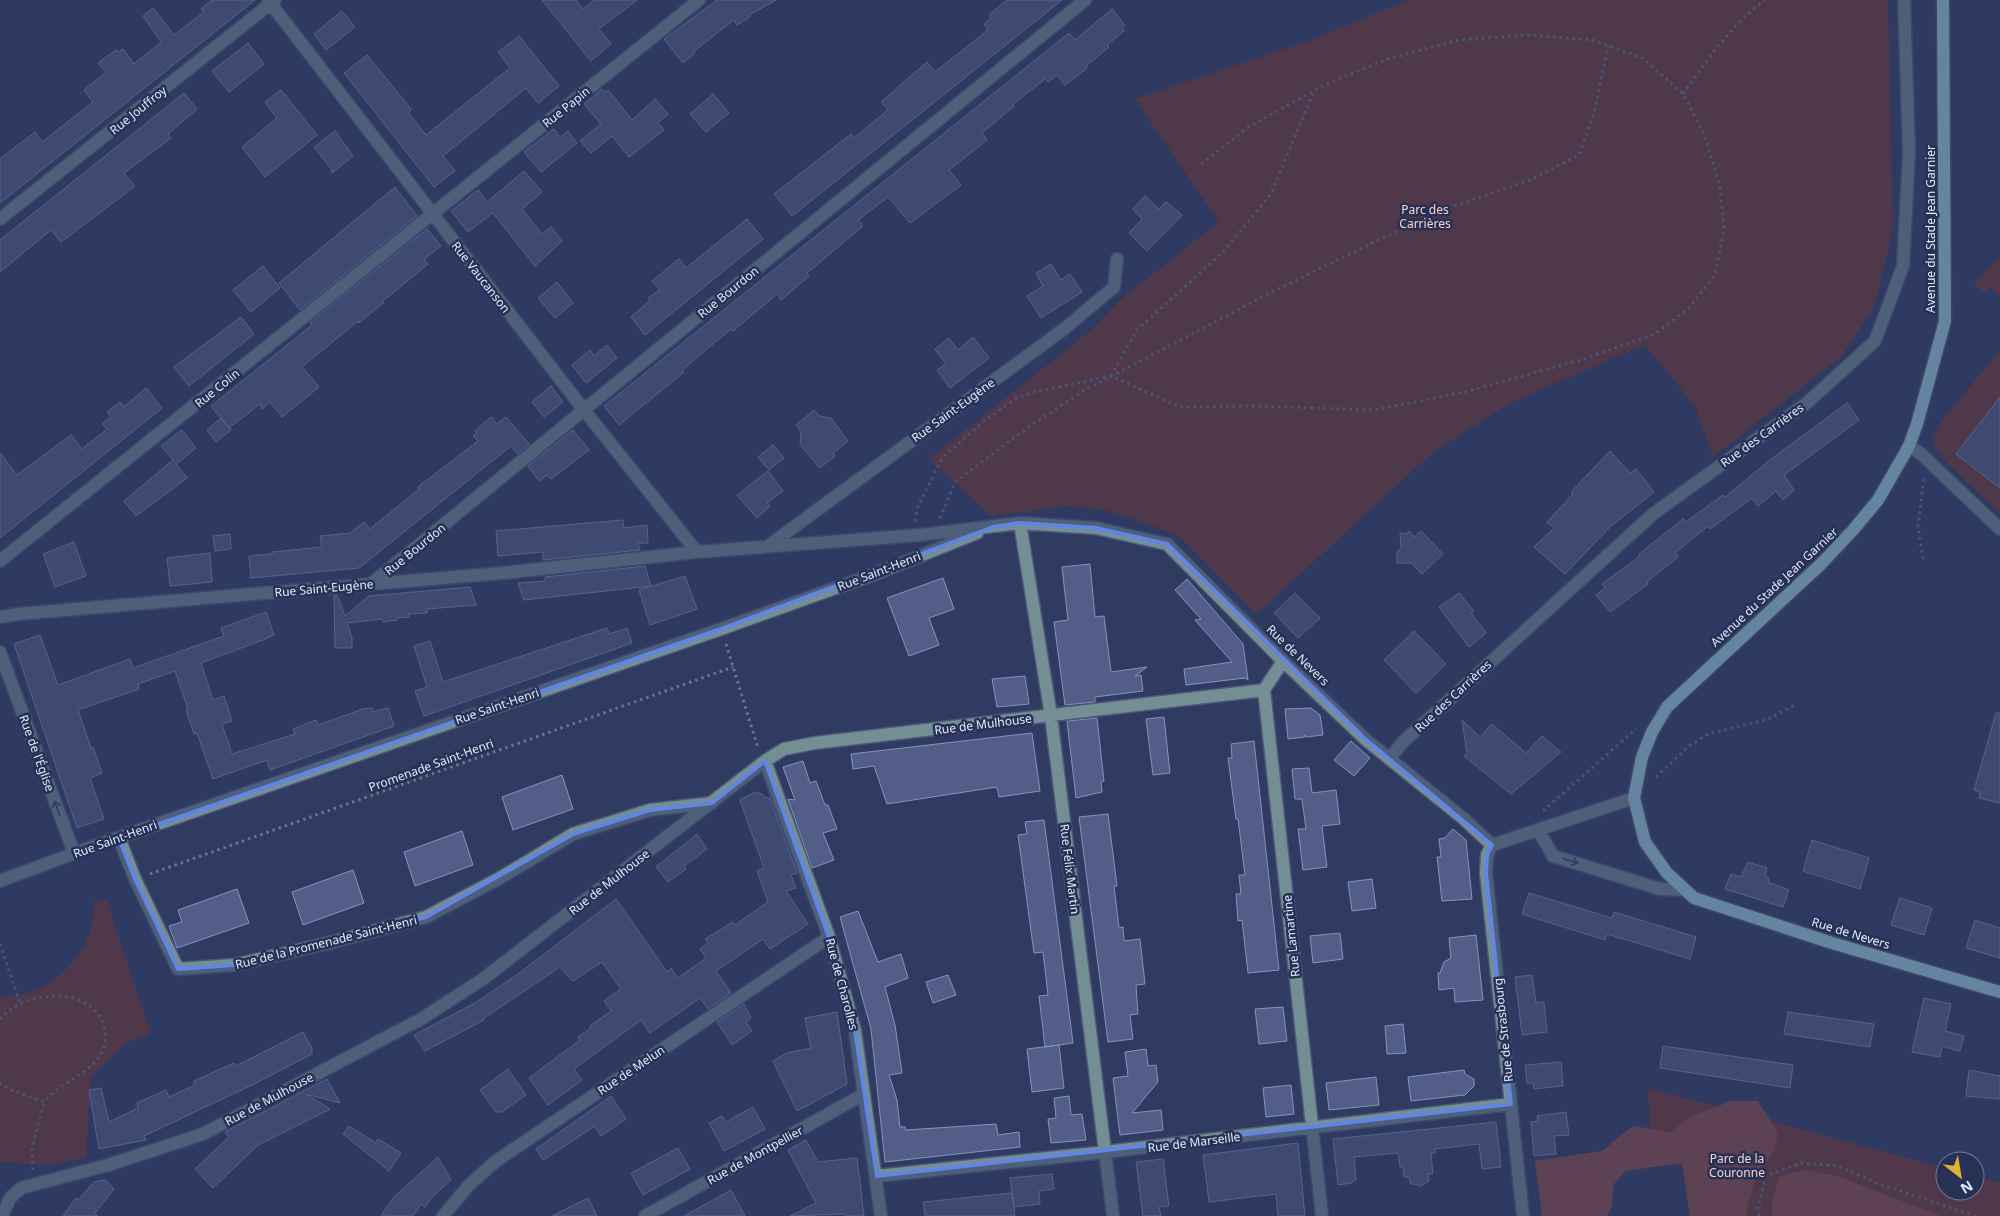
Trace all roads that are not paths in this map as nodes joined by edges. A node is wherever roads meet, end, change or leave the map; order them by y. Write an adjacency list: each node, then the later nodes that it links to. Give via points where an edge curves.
1 (699, 0): 6 (street, Rue Papin)
2 (1085, 0): 9 (street, Rue Bourdon)
3 (1904, 0): 23 (street, Rue des Carrières, via 1909,153 1903,266 1875,341 1808,402 1653,514)
4 (1943, 0): 10 (main road, Avenue du Stade Jean Garnier, via 1945,322)
5 (271, 1): 6 (street, Rue Vaucanson); 7 (street, Rue Jouffroy)
6 (433, 215): 9 (street, Rue Vaucanson); 16 (street, Rue Colin)
7 (0, 219)
8 (1118, 259): 14 (street, Rue Saint-Eugène, via 1114,287 1064,329)
9 (584, 410): 15 (street, Rue Vaucanson); 17 (street, Rue Bourdon)
10 (1909, 446): 13 (street); 25 (main road, Avenue du Stade Jean Garnier, via 1878,500 1853,530 1667,708 1642,757)
11 (1020, 523): 12 (street, Rue Saint-Eugène); 20 (street, Rue de Nevers, via 1096,528 1167,544); 22 (street, Rue Félix Martin)
12 (993, 527): 14 (street, Rue Saint-Eugène); 28 (street, Rue Saint-Henri, via 722,629)
13 (2000, 529)
14 (767, 547): 15 (street, Rue Saint-Eugène)
15 (697, 552): 17 (street, Rue Saint-Eugène)
16 (0, 561)
17 (371, 584): 18 (street, Rue Saint-Eugène)
18 (0, 617)
19 (0, 652): 30 (street, Rue de l'Église, one-way to 19)
20 (1283, 661): 21 (street); 23 (street, Rue de Nevers, via 1365,739)
21 (1264, 690): 22 (street, Rue de Mulhouse); 37 (street, Rue Lamartine)
22 (1051, 716): 24 (street, Rue de Mulhouse, via 815,744 784,749); 38 (street, Rue Félix Martin)
23 (1390, 758): 29 (street, Rue de Nevers)
24 (764, 762): 26 (street, Rue de Mulhouse); 33 (street, Rue de Charolles)
25 (1634, 798): 27 (street); 32 (main road, Avenue du Stade Jean Garnier, via 1645,842 1667,874)
26 (712, 803): 28 (street, Rue de la Promenade Saint-Henri, via 650,810 573,834 500,878 426,916 234,965 178,969 135,880); 40 (street, Rue de Mulhouse, via 483,979 421,1019 203,1134 108,1166 21,1188 10,1198)
27 (1538, 830): 29 (street); 32 (street, Rue de Nevers, one-way to 32, via 1553,856 1660,889)
28 (120, 838): 30 (street, Rue Saint-Henri)
29 (1492, 845): 36 (street, Rue de Strasbourg, via 1487,855 1486,872)
30 (74, 854): 31 (street, Rue Saint-Henri)
31 (0, 881)
32 (1690, 894): 34 (main road, Rue de Nevers, via 1832,943)
33 (829, 936): 35 (street, Rue de Charolles, via 855,1031); 41 (street, Rue de Melun, via 496,1162 469,1185)
34 (2000, 992)
35 (864, 1094): 39 (street, Rue de Charolles); 42 (street, Rue de Montpellier)
36 (1511, 1104): 37 (street, Rue de Marseille); 46 (street, Rue de Strasbourg)
37 (1313, 1128): 38 (street, Rue de Marseille); 45 (street, Rue Lamartine)
38 (1105, 1152): 39 (street, Rue de Marseille); 44 (street, Rue Félix Martin)
39 (877, 1176): 43 (street, Rue de Charolles)
40 (2, 1216)
41 (443, 1216)
42 (644, 1216)
43 (881, 1216)
44 (1113, 1216)
45 (1322, 1216)
46 (1523, 1216)

